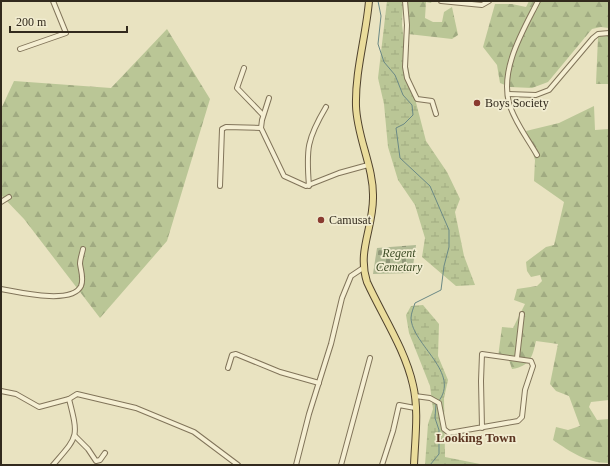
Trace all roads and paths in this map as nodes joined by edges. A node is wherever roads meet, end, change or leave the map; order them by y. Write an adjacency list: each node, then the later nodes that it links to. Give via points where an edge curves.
1 (53, 1): 8 (street, via 66,33)
2 (369, 1): 17 (main road, via 356,106 359,132)
3 (405, 1): 13 (street, via 406,73 417,99 432,101)
4 (441, 1): 5 (street, via 482,5)
5 (489, 1)
6 (538, 1): 10 (street, via 512,57)
7 (609, 33): 10 (street, via 598,34 593,38 549,90 536,95)
8 (20, 50)
9 (244, 68): 14 (street, via 237,88)
10 (508, 94): 16 (street, via 510,107)
11 (269, 98): 14 (street)
12 (326, 107): 19 (street, via 309,142)
13 (436, 114)
14 (263, 115): 15 (street)
15 (261, 128): 18 (street, via 222,129); 19 (street, via 284,176 303,186)
16 (537, 155)
17 (368, 165): 19 (street, via 339,173); 23 (main road, via 374,199)
18 (220, 186)
19 (309, 186)
20 (9, 197): 21 (street)
21 (1, 202)
22 (83, 249): 24 (street, via 80,262 82,281 78,290 71,294 58,296)
23 (363, 268): 29 (street, via 351,276 346,286); 31 (main road, via 407,366)
24 (1, 289)
25 (522, 314): 27 (street)
26 (370, 358): 40 (street)
27 (517, 358): 34 (street, via 482,354); 34 (street, via 533,364 524,390 521,419)
28 (228, 368): 29 (street, via 232,355 236,354 280,372)
29 (319, 383): 39 (street, via 308,414)
30 (1, 391): 32 (street, via 16,394 39,407)
31 (415, 396): 33 (main road); 34 (street, via 430,398 439,403 447,433)
32 (69, 399): 35 (street); 38 (street, via 74,394 81,394 155,415 198,434)
33 (415, 408): 41 (street, via 399,405); 42 (main road)
34 (482, 428)
35 (75, 436): 36 (street, via 96,461); 37 (street)
36 (105, 453)
37 (53, 465)
38 (238, 465)
39 (296, 465)
40 (341, 465)
41 (382, 465)
42 (414, 465)

